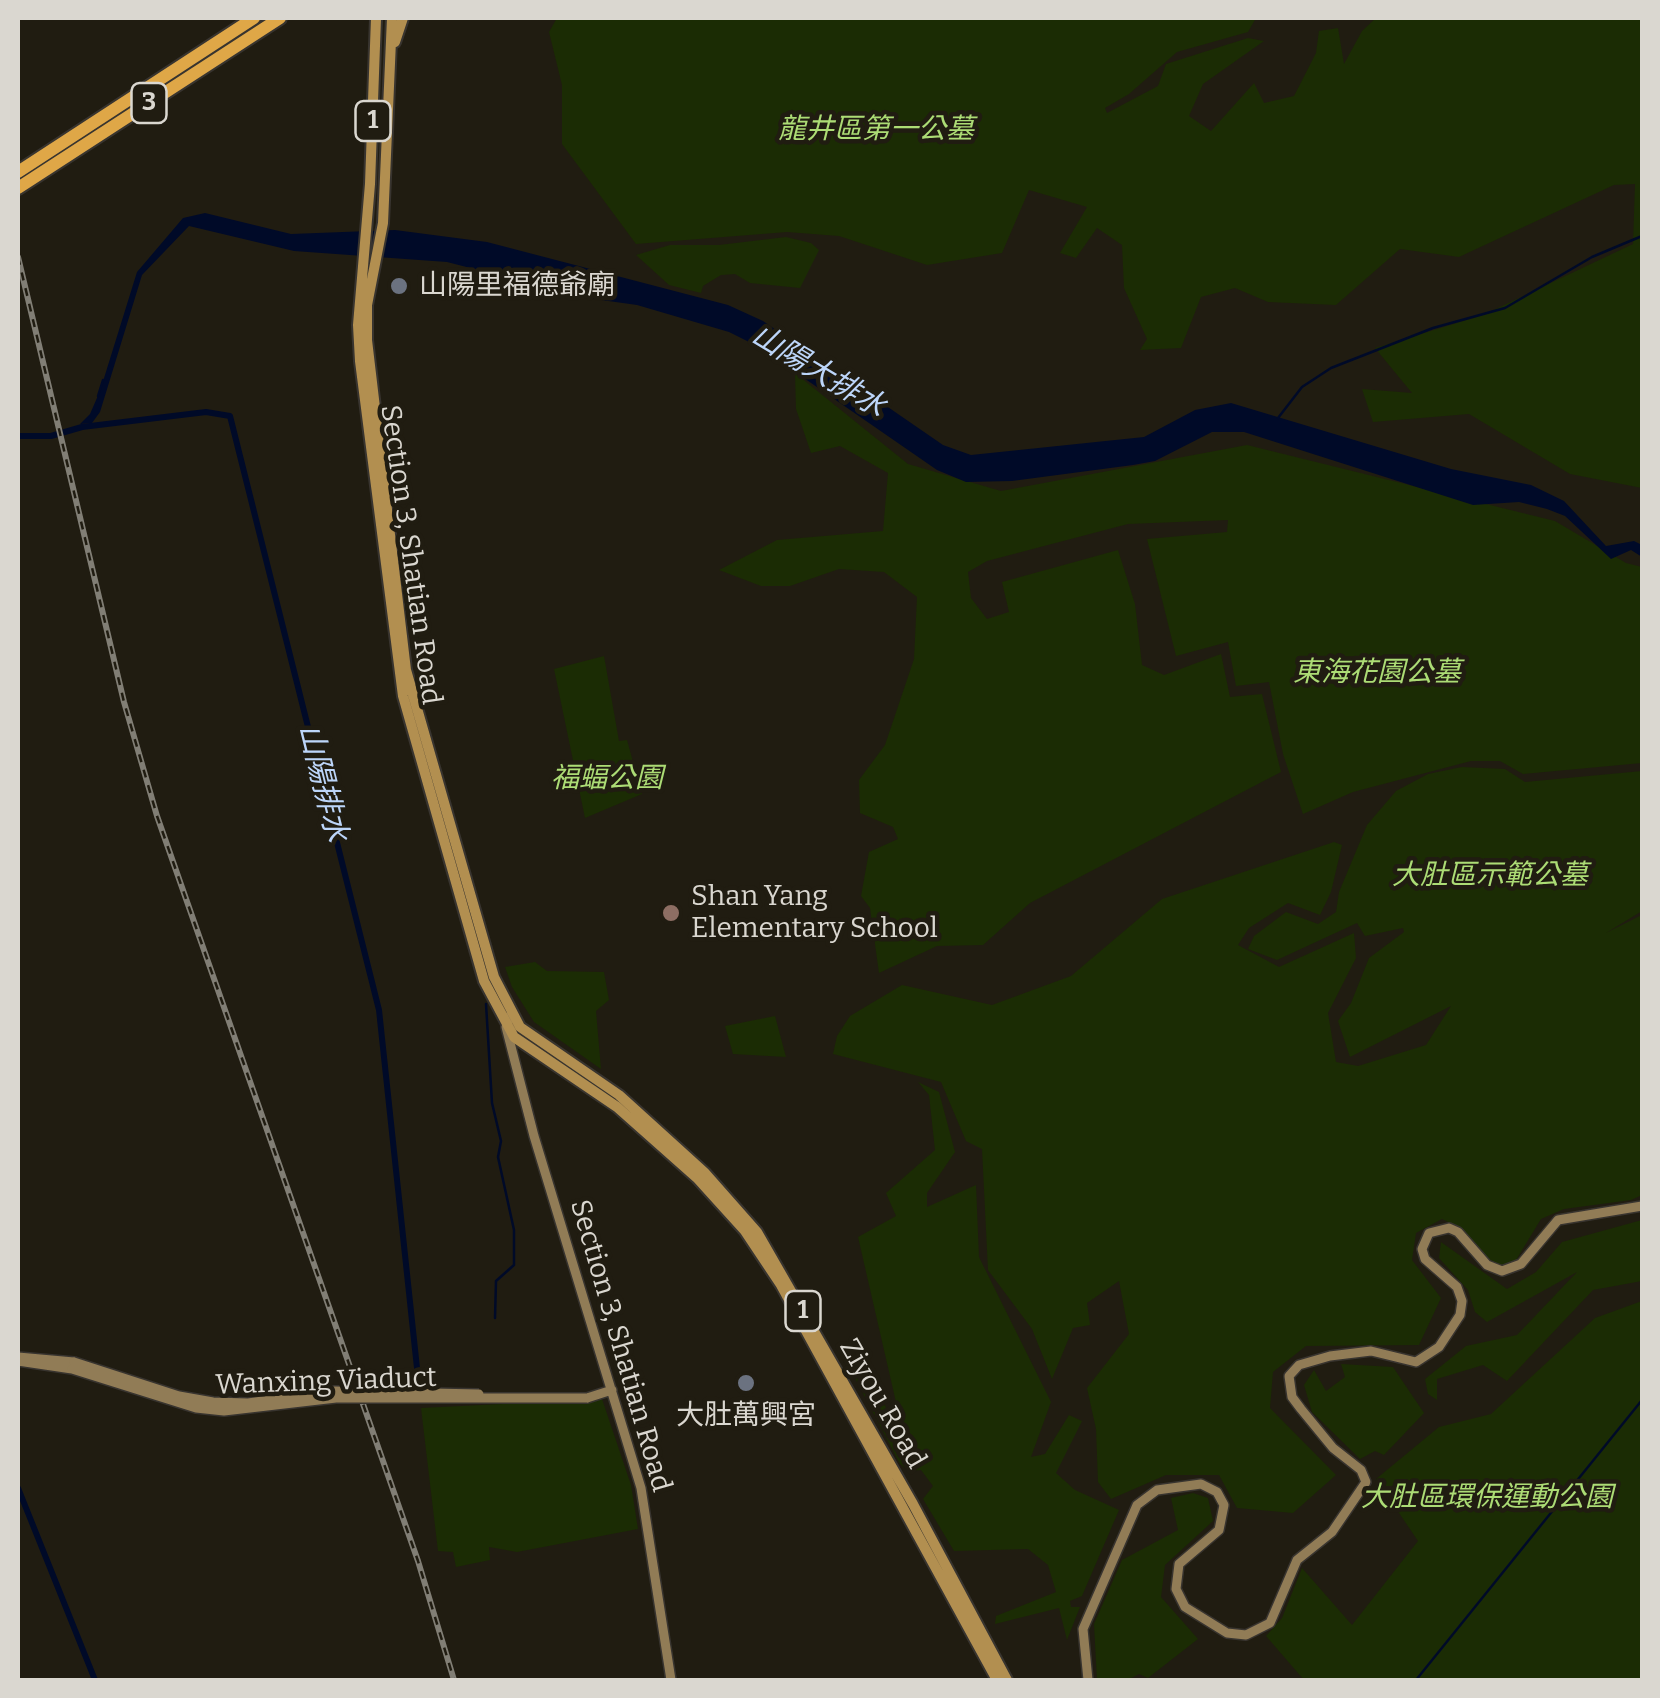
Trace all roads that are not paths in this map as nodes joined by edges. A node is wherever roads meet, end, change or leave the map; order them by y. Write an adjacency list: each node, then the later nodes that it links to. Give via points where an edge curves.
1 (254, 18): 7 (highway, 3)
2 (280, 18): 8 (highway, 3)
3 (376, 18): 9 (main road, 1)
4 (392, 18): 6 (main road, 1)
5 (404, 18): 6 (main road)
6 (391, 52): 9 (main road, 1, via 382,228)
7 (18, 172)
8 (18, 188)
9 (370, 256): 10 (main road, Section 3, Shatian Road / 1, via 367,340 400,621)
10 (433, 784): 11 (main road, Section 3, Shatian Road / 1); 12 (main road, Section 3, Shatian Road / 1, via 484,981)
11 (511, 1014): 12 (street); 13 (main road, Ziyou Road / 1, via 530,1036 619,1095)
12 (506, 1027): 13 (main road, Ziyou Road / 1, via 617,1107); 16 (street, Section 3, Shatian Road)
13 (710, 1186): 18 (main road, Ziyou Road / 1, via 782,1286); 19 (main road, Ziyou Road / 1, via 757,1232 776,1263)
14 (1642, 1206): 20 (street, via 1558,1220 1521,1264 1502,1271 1487,1265 1458,1232 1429,1233 1425,1260 1458,1287 1462,1301 1438,1347 1416,1362 1371,1351 1330,1356 1299,1365 1289,1376 1301,1409 1366,1482 1340,1523 1297,1560 1270,1624 1246,1635 1227,1633 1185,1607 1176,1589 1179,1564 1219,1530 1224,1505 1201,1484 1158,1490 1138,1505 1082,1629)
15 (18, 1359): 16 (street, Wanxing Viaduct, bridge, via 73,1366 212,1402 336,1391)
16 (612, 1390): 17 (street, Section 3, Shatian Road, via 641,1488)
17 (670, 1680)
18 (997, 1680)
19 (1007, 1680)
20 (1088, 1680)

